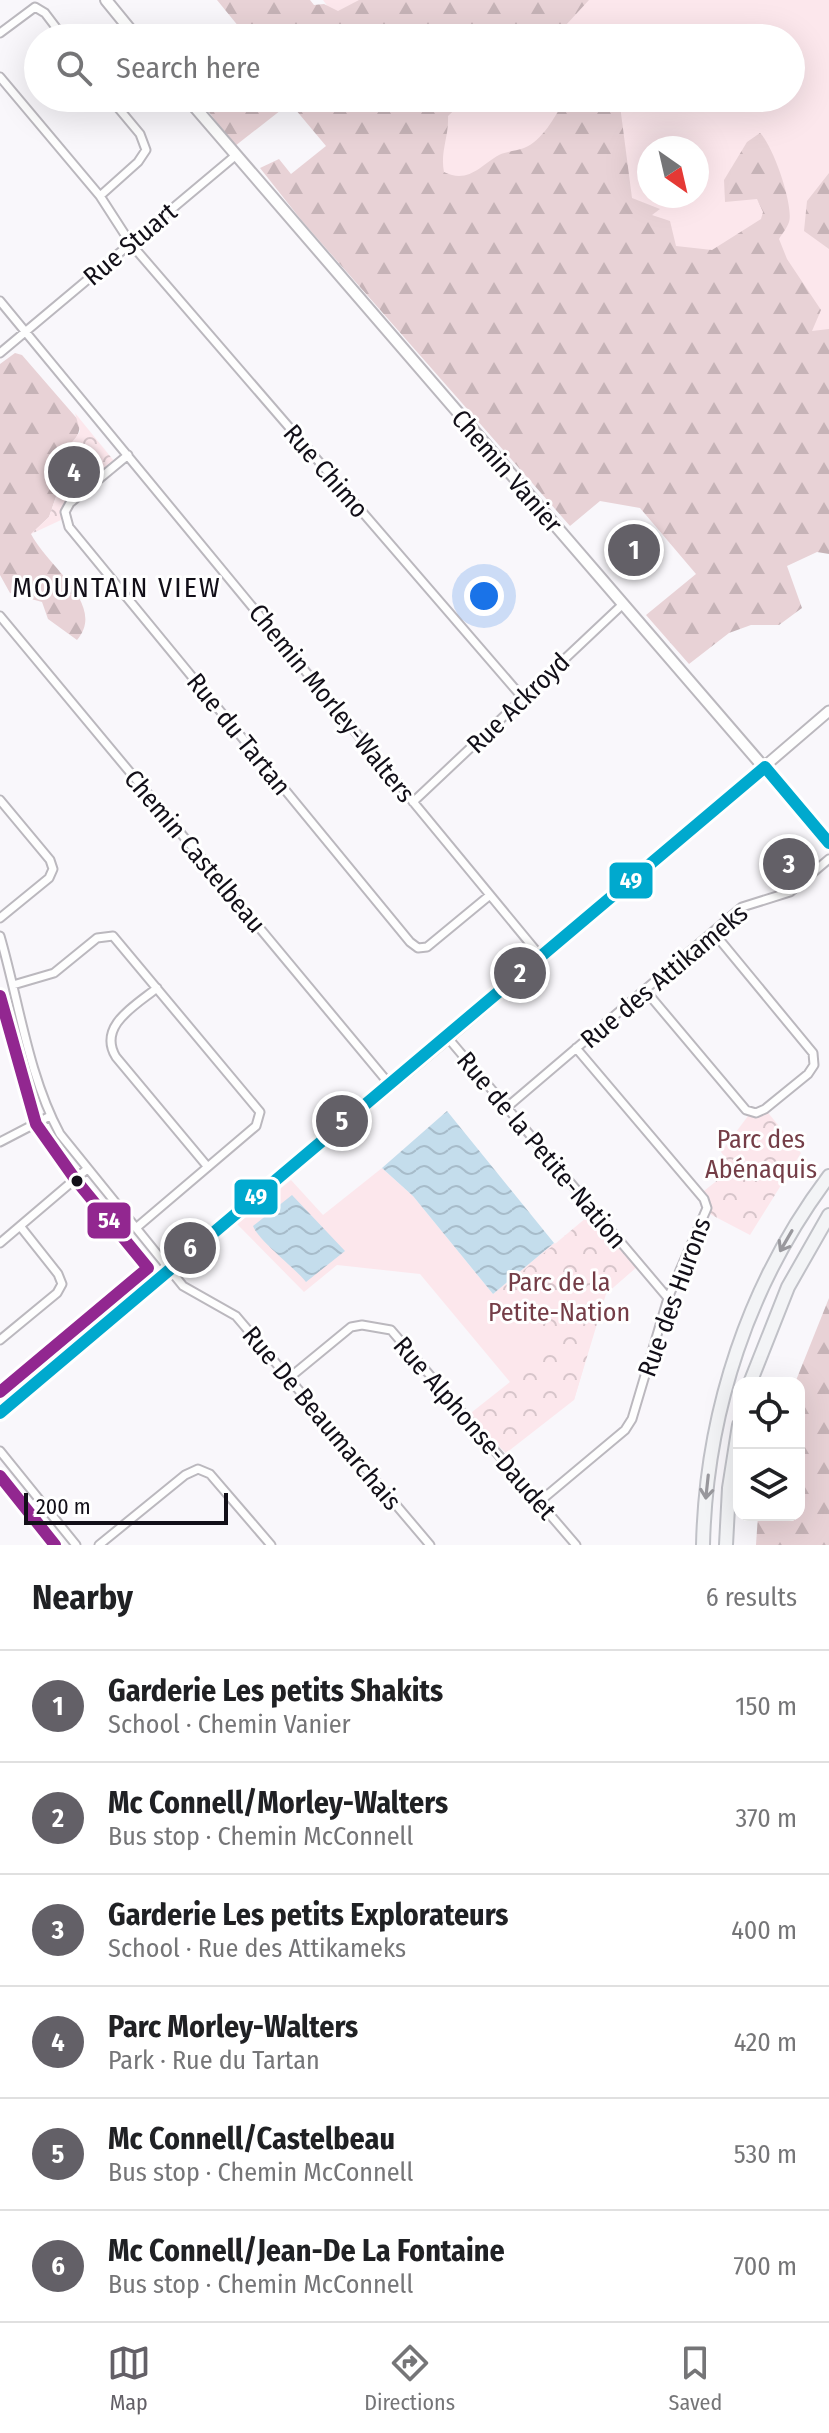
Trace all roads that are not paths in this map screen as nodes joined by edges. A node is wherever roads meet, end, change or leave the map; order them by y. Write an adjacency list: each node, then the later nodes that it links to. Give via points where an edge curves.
1 (106, 0): 3 (main road)
2 (53, 24): 4 (street, via 35,7)
3 (126, 24)
4 (0, 33)
5 (0, 77): 6 (street, Rue Chimo)
6 (24, 106)
7 (29, 112): 11 (street, Rue Chimo)
8 (122, 112): 11 (street, via 146,150)
9 (199, 112): 10 (main road, Chemin Vanier)
10 (235, 156): 12 (street, Rue Stuart); 17 (main road, Chemin Vanier)
11 (100, 196): 12 (street, Rue Chimo)
12 (131, 244): 14 (street, Rue Stuart); 19 (street, Rue Chimo)
13 (0, 301): 14 (street, Chemin Morley-Walters)
14 (25, 332): 15 (street, Rue Stuart); 16 (street, Chemin Morley-Walters)
15 (0, 353)
16 (128, 455): 23 (street, Chemin Morley-Walters); 26 (street, Rue du Tartan, via 70,503 66,522 360,881 418,948 433,943)
17 (623, 604): 19 (street, Rue Ackroyd); 21 (main road, Chemin Vanier)
18 (0, 616): 36 (street, Chemin Castelbeau)
19 (522, 697): 23 (street, Rue Ackroyd)
20 (829, 711): 21 (street)
21 (765, 767): 24 (main road, Chemin Vanier); 30 (street)
22 (0, 800): 27 (street, via 53,869)
23 (413, 802): 26 (street, Chemin Morley-Walters)
24 (829, 843)
25 (829, 859): 28 (street, Rue des Attikameks, via 790,892 750,903)
26 (490, 895): 30 (street, Chemin Morley-Walters)
27 (0, 918)
28 (714, 933): 33 (street, Rue des Attikameks); 33 (street, via 813,1053 808,1074 765,1109 746,1110)
29 (0, 936): 31 (street, Rue De Beaumarchais)
30 (542, 958): 34 (street)
31 (13, 985): 32 (street, via 54,973 108,934); 38 (street, Rue De Beaumarchais)
32 (157, 988): 40 (street, via 115,1023 110,1045); 40 (street, via 260,1112 256,1126)
33 (645, 990): 35 (street, Rue des Attikameks)
34 (448, 1038): 36 (street); 37 (street, Rue de la Petite-Nation)
35 (576, 1048): 37 (street, Rue des Attikameks); 48 (street, Rue des Hurons, via 706,1204)
36 (391, 1086): 47 (street)
37 (506, 1108): 48 (street, Rue de la Petite-Nation)
38 (50, 1116): 39 (street); 41 (street, Rue De Beaumarchais)
39 (0, 1142)
40 (207, 1166): 45 (street)
41 (87, 1169): 44 (street); 45 (street, Rue De Beaumarchais)
42 (829, 1176): 61 (highway, one-way to 61, via 781,1250 741,1336 714,1437)
43 (829, 1215): 50 (highway, via 788,1287)
44 (20, 1226): 46 (street); 49 (street, via 62,1284)
45 (136, 1228): 47 (street, Rue De Beaumarchais)
46 (0, 1243)
47 (171, 1270): 51 (street, Rue De Beaumarchais, via 192,1294 236,1316); 52 (street)
48 (668, 1298): 55 (street, Rue des Hurons, via 628,1426)
49 (0, 1340)
50 (752, 1377)
51 (289, 1378): 55 (street, Rue Alphonse-Daudet, via 351,1327 391,1330); 59 (street, Rue De Beaumarchais)
52 (0, 1413)
53 (735, 1449): 62 (highway)
54 (0, 1451): 56 (street)
55 (539, 1502): 60 (street, Rue Alphonse-Daudet)
56 (76, 1545)
57 (99, 1545): 58 (street, via 198,1469 210,1474)
58 (271, 1545)
59 (430, 1545)
60 (576, 1545)
61 (703, 1545)
62 (726, 1545)

